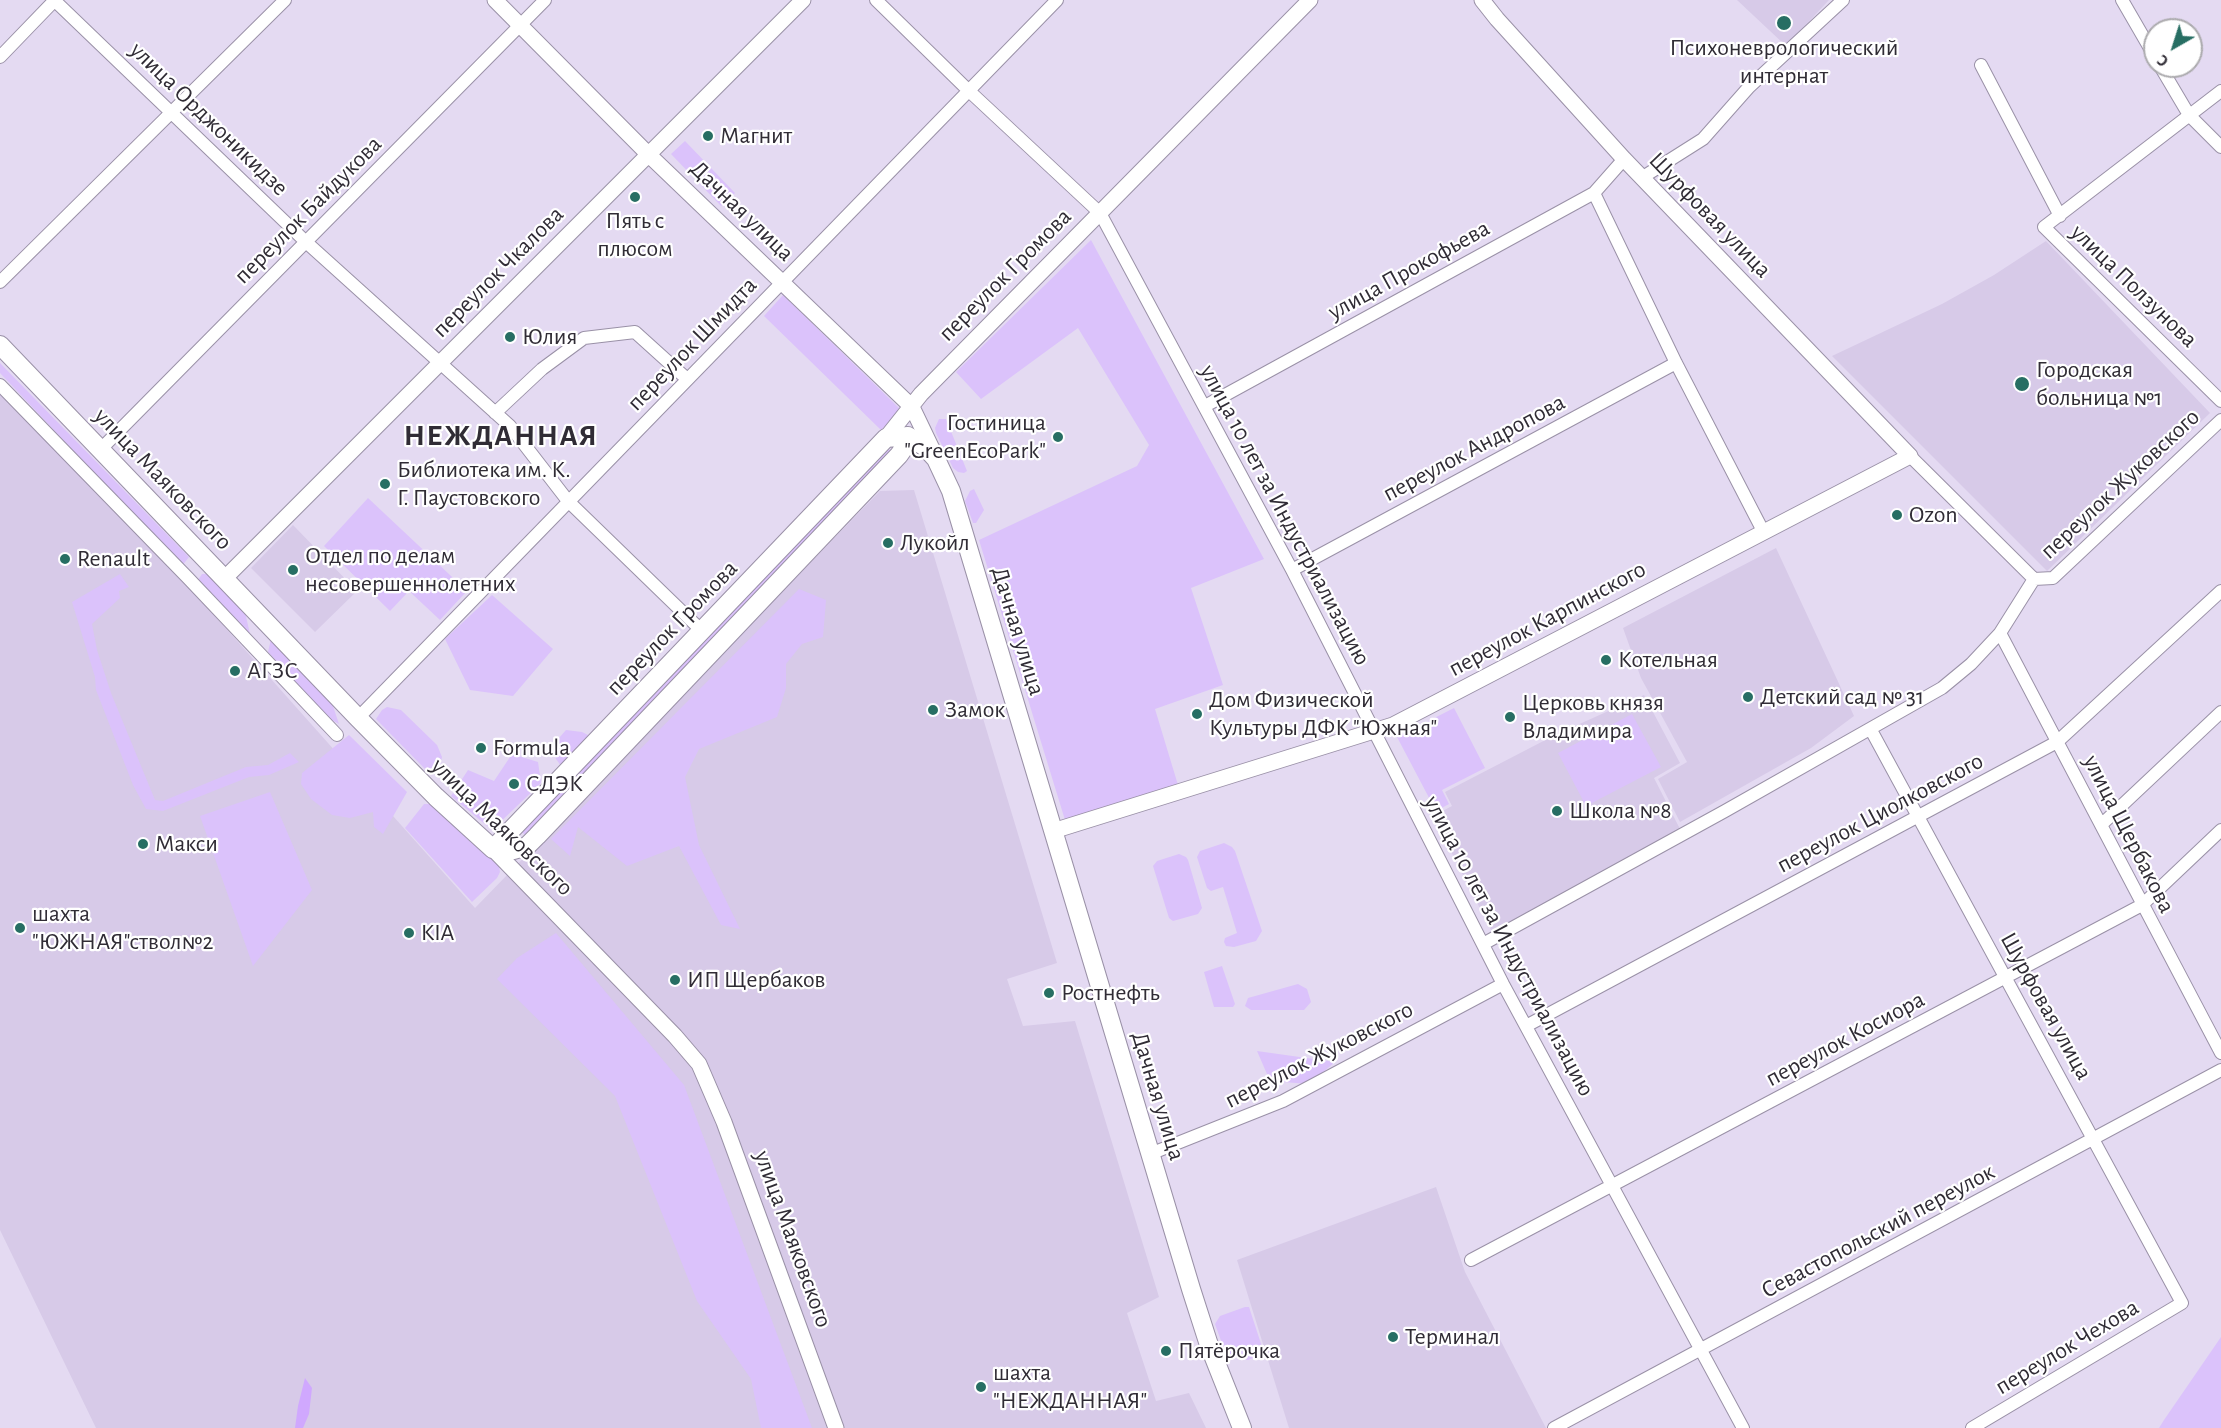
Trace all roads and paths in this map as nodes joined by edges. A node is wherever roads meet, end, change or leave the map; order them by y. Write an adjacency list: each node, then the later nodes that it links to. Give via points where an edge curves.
1 (54, 0): 14 (street); 19 (street, улица Орджоникидзе)
2 (285, 0): 19 (street)
3 (495, 0): 12 (street, Дачная улица)
4 (545, 0): 12 (street, переулок Байдукова)
5 (803, 0): 22 (street, переулок Чкалова)
6 (876, 0): 17 (street, улица 10 лет за Индустриализацию)
7 (1057, 0): 17 (street, переулок Шмидта)
8 (1310, 0): 26 (street, переулок Громова)
9 (1482, 0): 23 (street, Шурфовая улица)
10 (1843, 0): 24 (street, via 1749,87 1703,139)
11 (2122, 0): 13 (street)
12 (520, 25): 22 (street, Дачная улица); 28 (street, переулок Байдукова)
13 (2143, 36)
14 (0, 57)
15 (1981, 65): 27 (street)
16 (2167, 78): 20 (street)
17 (968, 90): 26 (street, улица 10 лет за Индустриализацию); 30 (street, переулок Шмидта)
18 (2221, 91): 20 (street)
19 (172, 114): 28 (street, улица Орджоникидзе); 29 (street)
20 (2189, 115): 21 (street); 27 (street)
21 (2221, 147)
22 (649, 154): 30 (street, Дачная улица); 32 (street, переулок Чкалова)
23 (1624, 159): 24 (street, Шурфовая улица); 25 (street, улица Прокофьева)
24 (1643, 177): 45 (street, Шурфовая улица)
25 (1594, 193): 33 (street); 37 (street, улица Прокофьева)
26 (1100, 213): 37 (street, улица 10 лет за Индустриализацию); 38 (street, переулок Громова)
27 (2060, 216): 36 (street, улица Ползунова, via 2044,227)
28 (306, 242): 32 (street, улица Орджоникидзе); 43 (street, переулок Байдукова)
29 (0, 282)
30 (781, 282): 34 (street, переулок Шмидта); 38 (street, Дачная улица)
31 (0, 345): 43 (main road, улица Маяковского)
32 (439, 362): 39 (street, улица Орджоникидзе); 50 (street, переулок Чкалова)
33 (1676, 363): 48 (street); 49 (street, переулок Андропова)
34 (687, 379): 39 (street, via 635,332 584,338 542,369); 47 (street, переулок Шмидта)
35 (0, 385): 59 (street)
36 (2221, 401)
37 (1205, 406): 49 (street, улица 10 лет за Индустриализацию)
38 (912, 407): 41 (street); 42 (street, переулок Громова); 46 (street, Дачная улица)
39 (495, 413): 47 (street, улица Орджоникидзе, via 510,426)
40 (2221, 420): 51 (street, переулок Жуковского, via 2053,578)
41 (908, 436): 42 (main road); 44 (main road, переулок Громова); 46 (main road, via 925,447)
42 (886, 438): 53 (main road, переулок Громова)
43 (101, 449): 50 (main road, улица Маяковского)
44 (899, 454): 46 (main road); 65 (main road, переулок Громова, via 527,846)
45 (1910, 456): 48 (street, переулок Карпинского); 51 (street)
46 (934, 463): 64 (main road, Дачная улица, via 948,484 967,542)
47 (568, 501): 53 (street, улица Орджоникидзе); 56 (street, переулок Шмидта)
48 (1763, 531): 58 (street, переулок Карпинского, via 1393,725)
49 (1292, 570): 58 (street, улица 10 лет за Индустриализацию)
50 (225, 578): 56 (main road, улица Маяковского)
51 (2034, 579): 54 (street, переулок Жуковского)
52 (2221, 591): 60 (street, переулок Циолковского)
53 (702, 631): 65 (main road, переулок Громова)
54 (2000, 633): 57 (street, переулок Жуковского, via 1942,688); 60 (street, улица Щербакова)
55 (2221, 712): 62 (street)
56 (358, 718): 65 (main road, улица Маяковского)
57 (1871, 730): 61 (street, Шурфовая улица); 67 (street, переулок Жуковского)
58 (1374, 731): 64 (street, переулок Карпинского); 67 (street, улица 10 лет за Индустриализацию)
59 (337, 735)
60 (2057, 742): 61 (street, переулок Циолковского); 62 (street, улица Щербакова)
61 (1917, 816): 68 (street, Шурфовая улица); 70 (street, переулок Циолковского)
62 (2101, 825): 66 (street, улица Щербакова)
63 (2221, 830): 66 (street, переулок Косиора)
64 (1049, 832): 74 (main road, Дачная улица)
65 (493, 849): 80 (street, улица Маяковского, via 699,1064)
66 (2142, 905): 68 (street, переулок Косиора); 71 (street, улица Щербакова)
67 (1483, 944): 69 (street, улица 10 лет за Индустриализацию)
68 (2005, 978): 73 (street, Шурфовая улица); 75 (street, переулок Косиора)
69 (1503, 984): 70 (street, улица 10 лет за Индустриализацию); 74 (street, переулок Жуковского, via 1283,1101)
70 (1526, 1026): 75 (street, улица 10 лет за Индустриализацию)
71 (2221, 1053)
72 (2221, 1070): 73 (street, Севастопольский переулок)
73 (2092, 1139): 77 (street, Шурфовая улица); 78 (street, Севастопольский переулок)
74 (1146, 1155): 79 (main road, Дачная улица)
75 (1612, 1185): 76 (street, переулок Косиора); 78 (street, улица 10 лет за Индустриализацию)
76 (1471, 1260)
77 (2182, 1303): 85 (street, переулок Чехова)
78 (1701, 1350): 83 (street, Севастопольский переулок); 84 (street, улица 10 лет за Индустриализацию)
79 (1220, 1386): 81 (main road, Дачная улица); 82 (main road, Дачная улица)
80 (836, 1428)
81 (1233, 1428)
82 (1242, 1428)
83 (1554, 1428)
84 (1743, 1428)
85 (1972, 1428)

